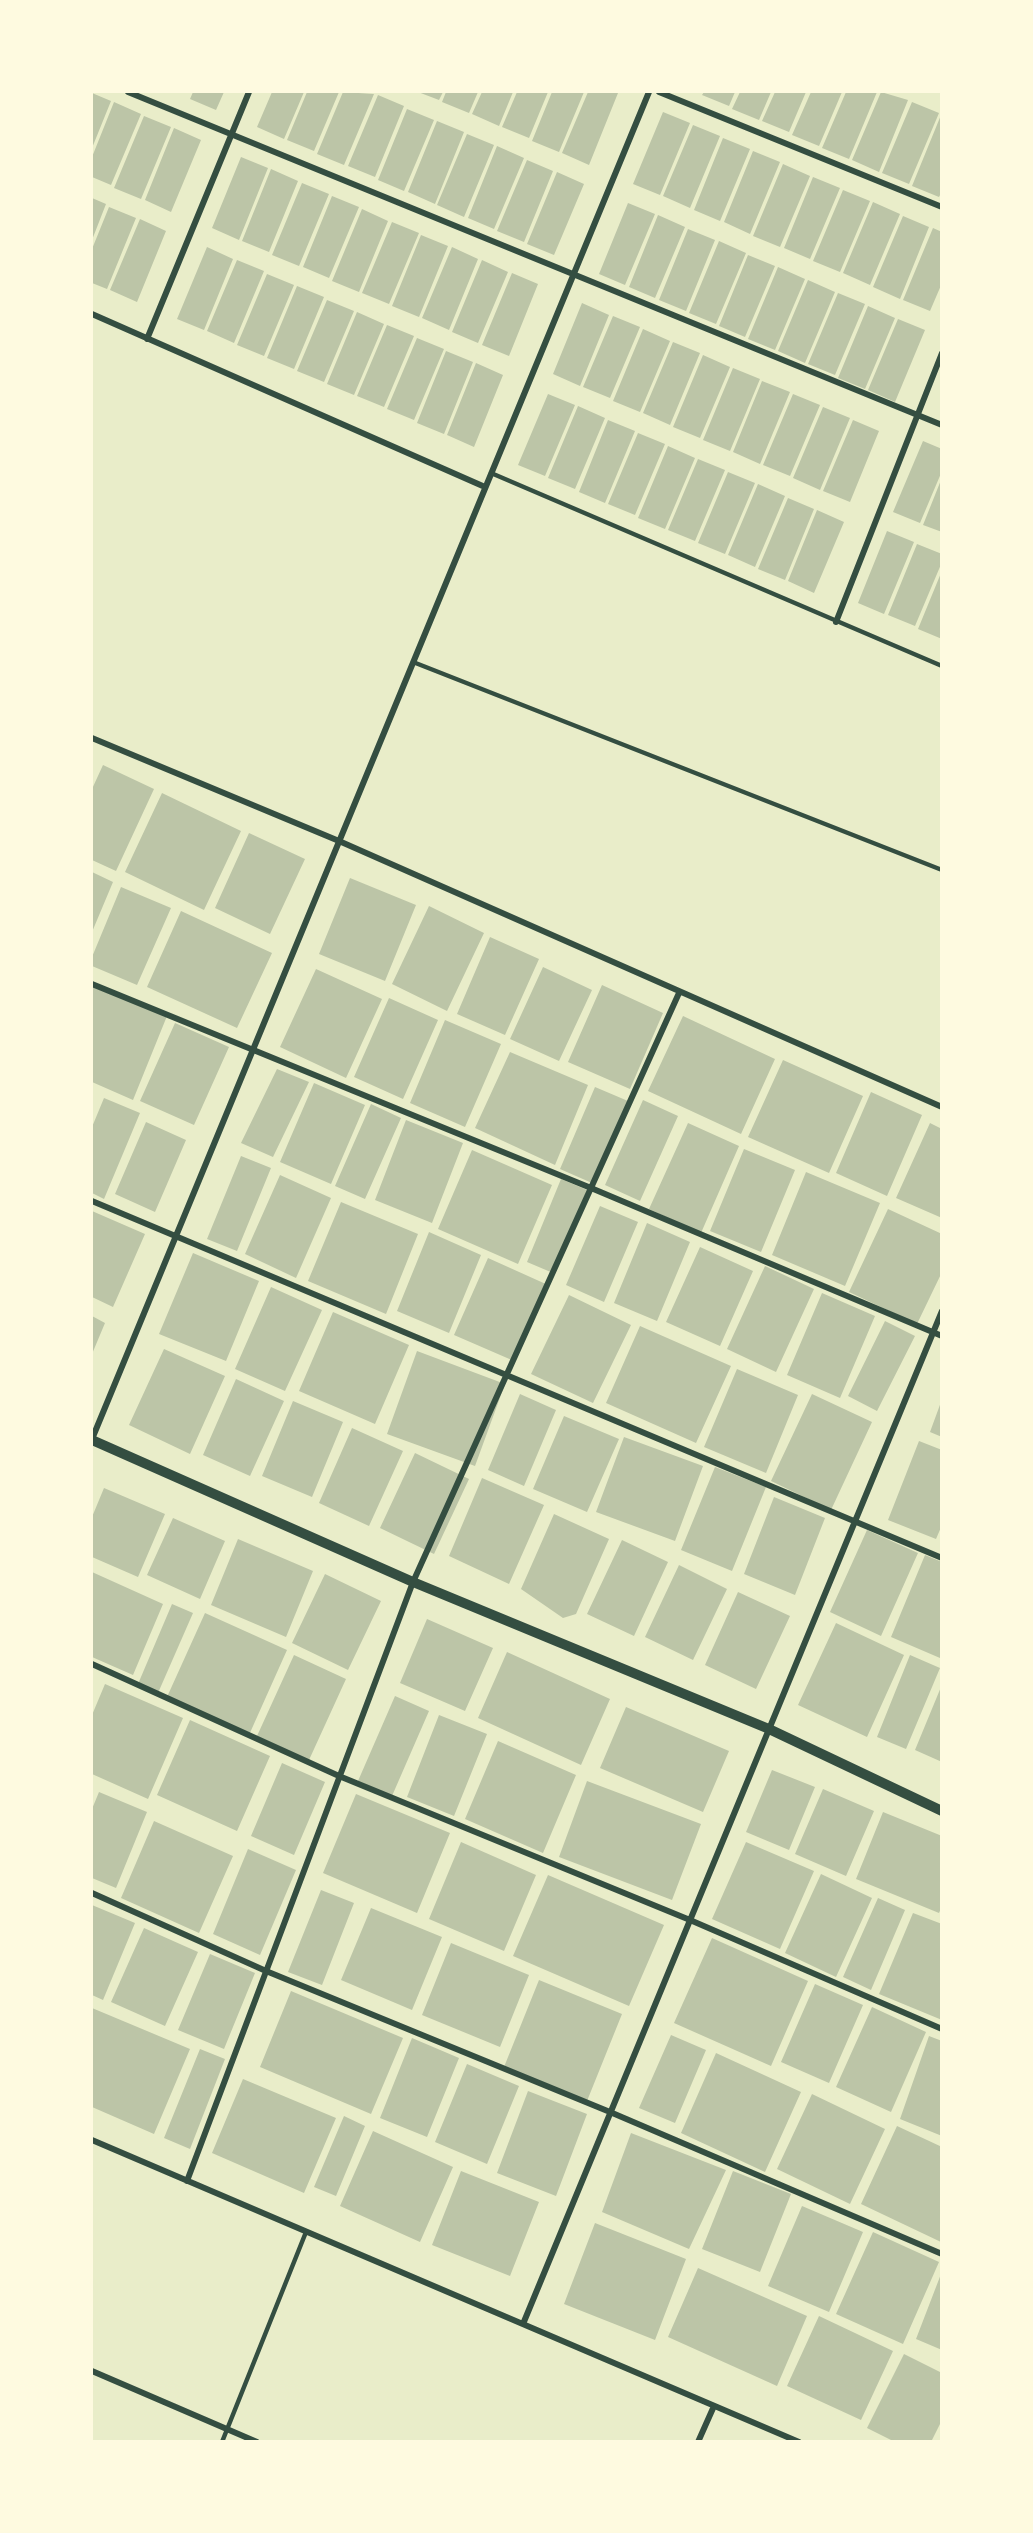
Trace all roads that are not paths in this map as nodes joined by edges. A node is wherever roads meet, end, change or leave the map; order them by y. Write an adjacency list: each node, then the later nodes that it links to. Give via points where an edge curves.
1 (128, 92): 5 (street)
2 (249, 92): 5 (street)
3 (649, 92): 7 (street)
4 (660, 92): 6 (street)
5 (231, 134): 7 (street); 9 (street)
6 (942, 207)
7 (573, 274): 11 (street); 13 (street)
8 (92, 314): 9 (street)
9 (147, 339): 14 (street)
10 (942, 353): 11 (street)
11 (918, 415): 12 (street); 15 (street)
12 (942, 424)
13 (491, 473): 14 (street); 15 (lane)
14 (485, 487): 16 (street)
15 (836, 622): 17 (lane)
16 (413, 662): 19 (street); 20 (lane)
17 (942, 666)
18 (92, 738): 19 (street)
19 (339, 841): 22 (street); 23 (street)
20 (942, 870)
21 (92, 984): 23 (street)
22 (679, 993): 24 (street); 25 (street)
23 (252, 1051): 25 (street); 27 (street)
24 (942, 1107)
25 (591, 1188): 29 (street); 31 (street)
26 (92, 1202): 27 (street)
27 (176, 1235): 31 (street); 32 (street)
28 (942, 1311): 29 (street)
29 (933, 1333): 30 (street); 33 (street)
30 (942, 1336)
31 (506, 1377): 33 (street); 35 (street)
32 (92, 1440): 35 (street)
33 (854, 1522): 34 (street); 37 (street)
34 (942, 1558)
35 (413, 1582): 37 (street); 38 (street)
36 (92, 1664): 38 (street)
37 (769, 1729): 39 (street); 41 (street)
38 (339, 1776): 41 (street); 42 (street)
39 (942, 1811)
40 (92, 1893): 42 (street)
41 (690, 1920): 43 (street); 44 (street)
42 (266, 1971): 44 (street); 46 (street)
43 (942, 2029)
44 (610, 2112): 48 (street); 49 (street)
45 (92, 2140): 46 (street)
46 (187, 2181): 47 (street)
47 (306, 2232): 49 (street); 52 (lane)
48 (942, 2254)
49 (523, 2324): 51 (street)
50 (92, 2371): 52 (street)
51 (714, 2406): 55 (street); 56 (street)
52 (227, 2428): 53 (lane); 54 (street)
53 (222, 2442)
54 (257, 2442)
55 (698, 2442)
56 (799, 2442)

